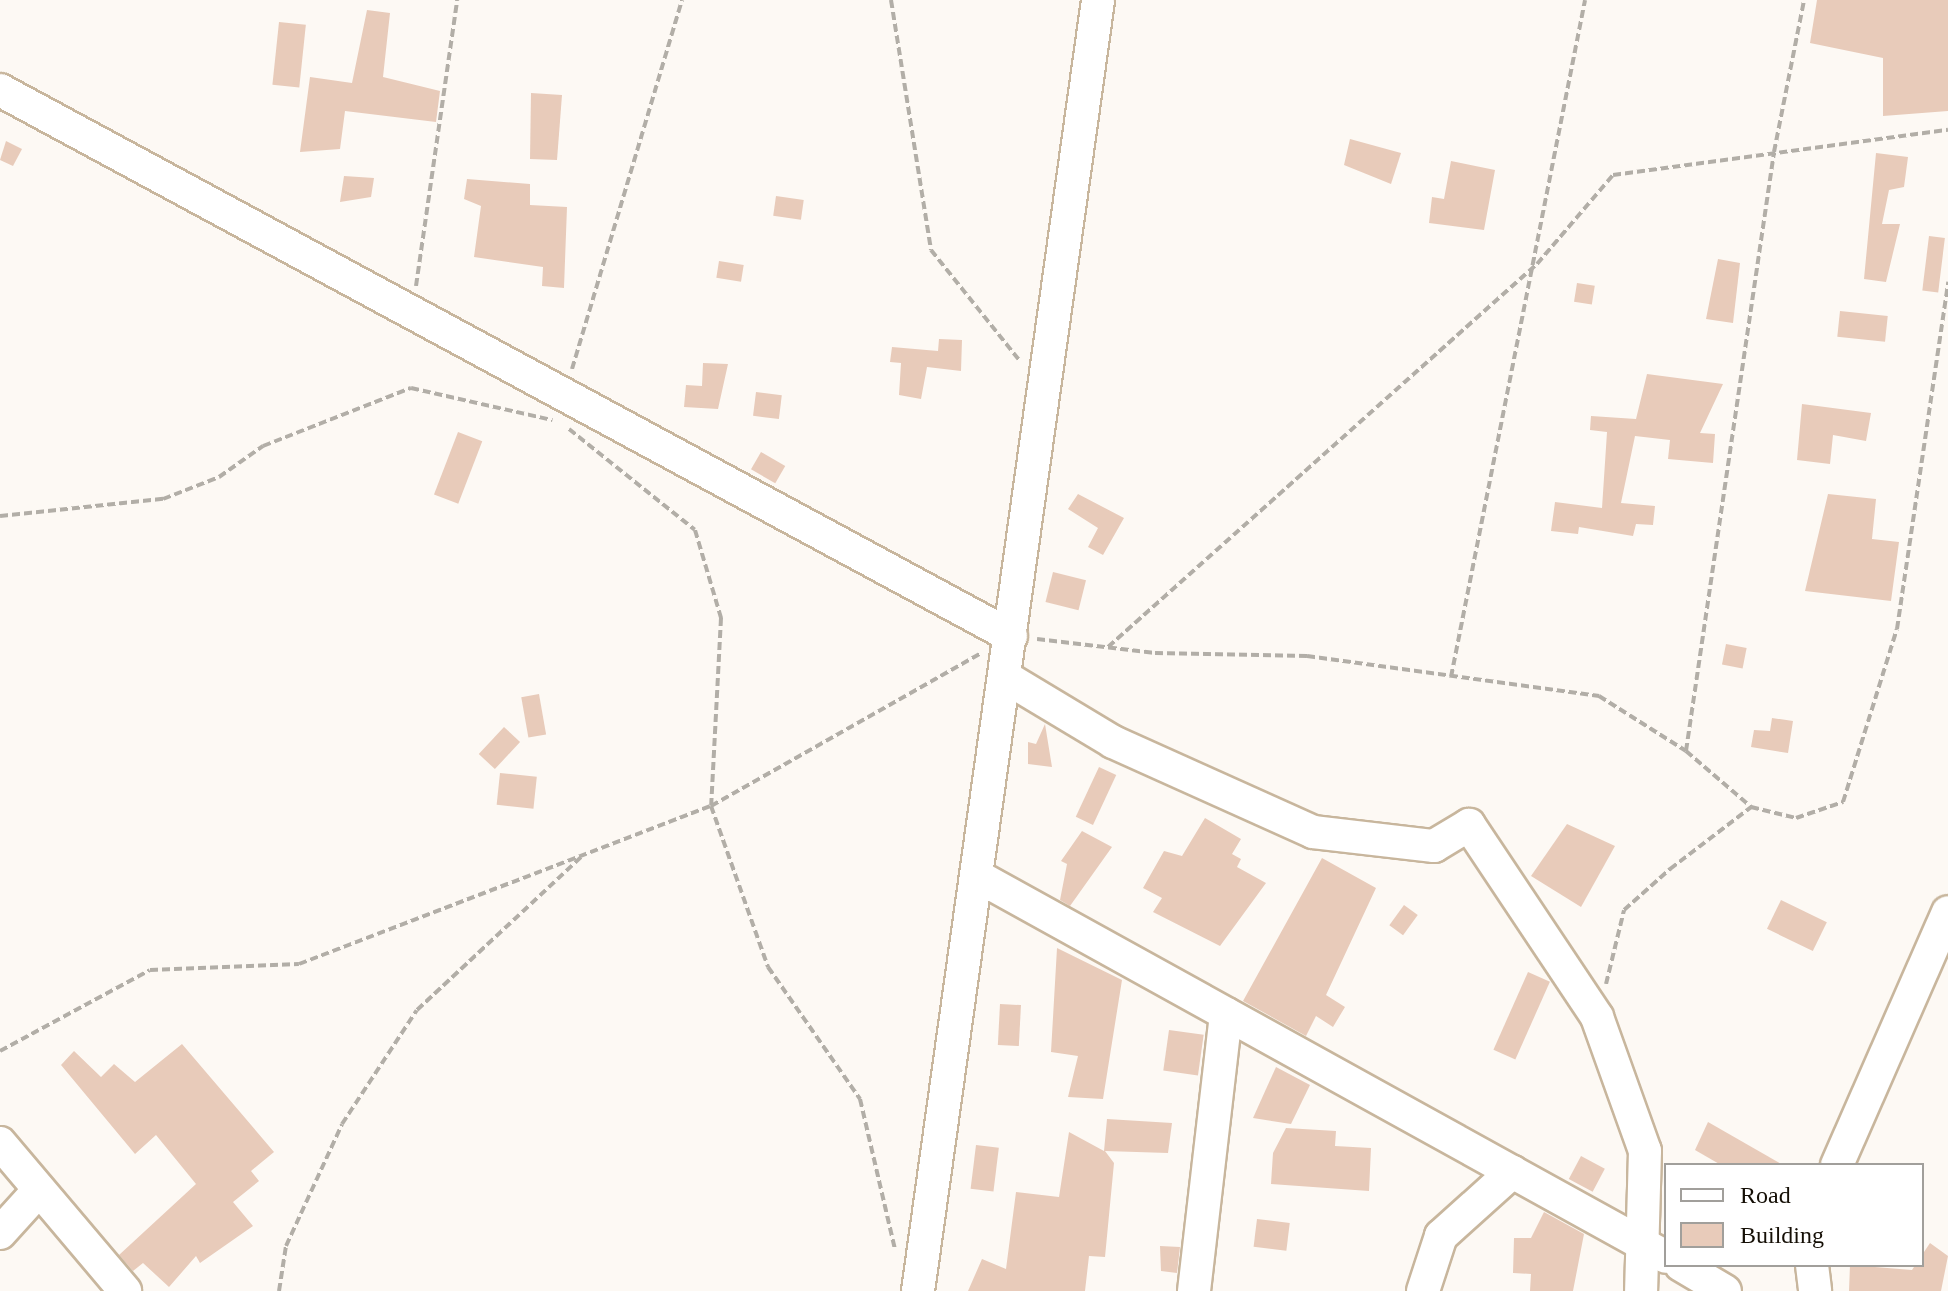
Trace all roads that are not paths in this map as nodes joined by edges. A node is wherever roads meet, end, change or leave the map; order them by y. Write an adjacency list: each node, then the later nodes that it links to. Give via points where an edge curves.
1 (1098, 0): 3 (street)
2 (0, 90): 3 (street, via 412,312 562,409 605,417)
3 (1011, 636): 4 (street)
4 (1005, 677): 5 (street); 13 (street, via 1113,742 1313,832 1434,846 1469,825 1597,1017 1645,1151)
5 (977, 876): 7 (street); 18 (street)
6 (1948, 912): 9 (street)
7 (1226, 1014): 10 (street); 19 (street)
8 (0, 1143): 11 (street)
9 (1838, 1163)
10 (1512, 1172): 13 (street); 20 (street, via 1441,1236)
11 (39, 1190): 12 (street); 17 (street)
12 (0, 1233)
13 (1638, 1241): 14 (street); 21 (street)
14 (1664, 1256)
15 (1684, 1267): 22 (street)
16 (1812, 1267): 23 (street)
17 (125, 1291)
18 (918, 1291)
19 (1194, 1291)
20 (1423, 1291)
21 (1641, 1291)
22 (1725, 1291)
23 (1815, 1291)

